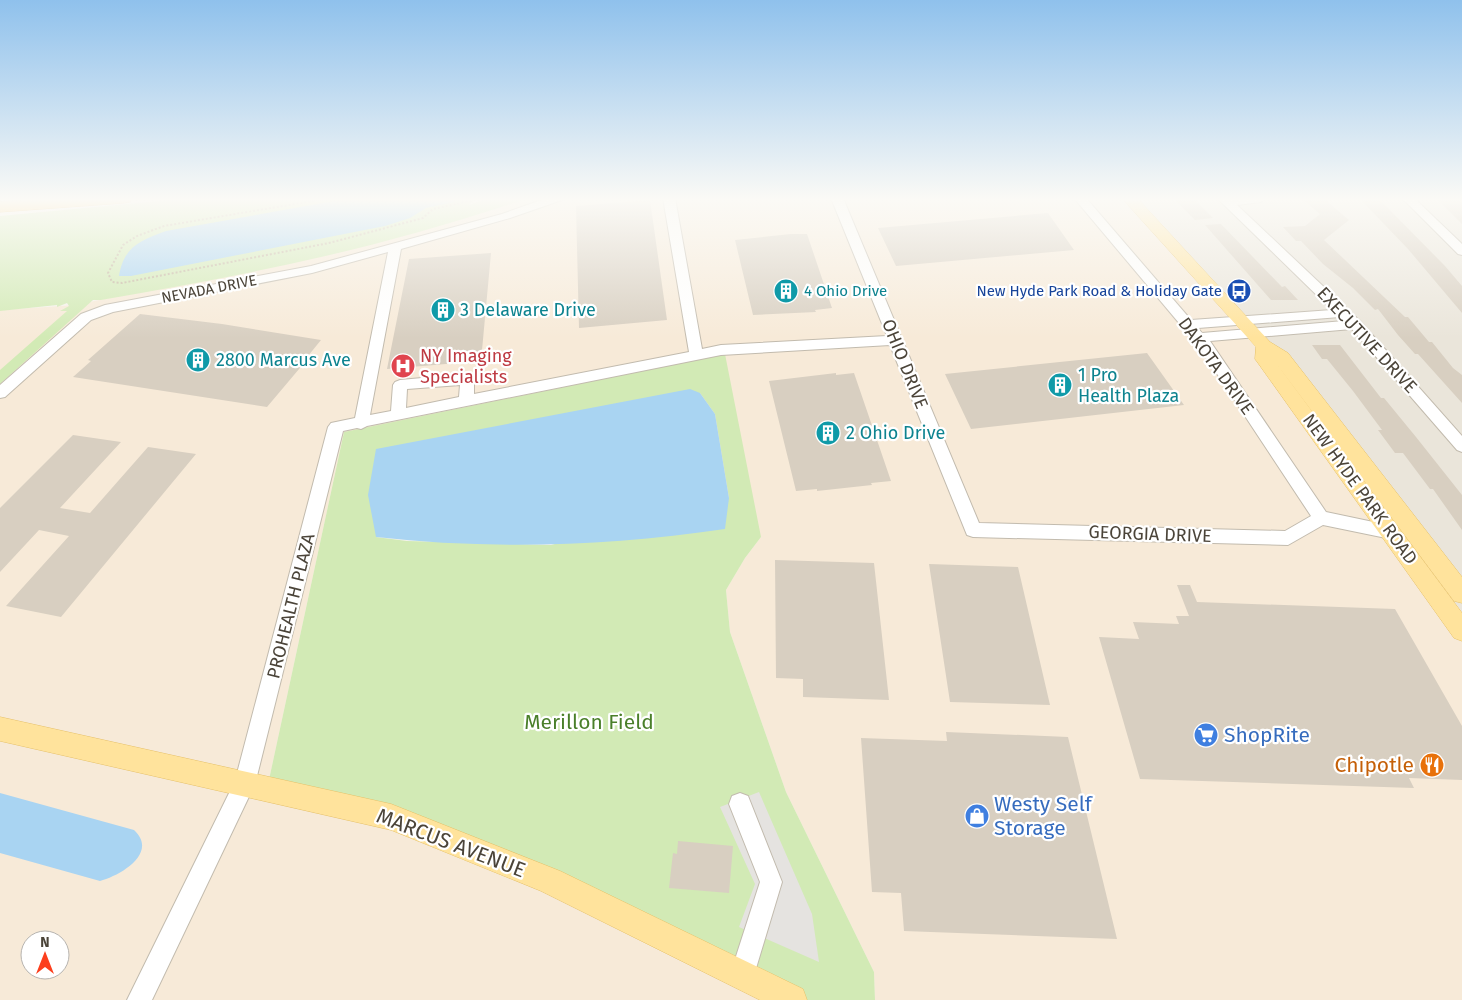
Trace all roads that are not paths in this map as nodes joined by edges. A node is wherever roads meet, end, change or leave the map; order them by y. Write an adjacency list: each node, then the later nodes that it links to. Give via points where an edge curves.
1 (400, 245): 7 (street, NEVADA DRIVE)
2 (677, 245): 17 (lane)
3 (856, 245): 9 (street, OHIO DRIVE)
4 (1120, 245): 13 (street, DAKOTA DRIVE)
5 (1172, 245): 11 (main road, NEW HYDE PARK ROAD)
6 (1272, 245): 10 (street, EXECUTIVE DRIVE)
7 (395, 246): 18 (street, NEVADA DRIVE, via 312,269 110,308 86,317); 21 (street)
8 (897, 302): 9 (street)
9 (880, 303): 15 (street, OHIO DRIVE)
10 (1344, 312): 11 (street); 12 (street, EXECUTIVE DRIVE)
11 (1243, 321): 13 (street); 16 (main road, NEW HYDE PARK ROAD)
12 (1355, 324): 16 (street); 22 (street, EXECUTIVE DRIVE)
13 (1188, 325): 14 (street, DAKOTA DRIVE)
14 (1199, 338): 16 (street); 23 (street, DAKOTA DRIVE)
15 (895, 340): 17 (street, via 721,350); 24 (street, OHIO DRIVE)
16 (1259, 340): 25 (main road, NEW HYDE PARK ROAD, via 1264,358); 26 (main road, NEW HYDE PARK ROAD, via 1282,357)
17 (696, 355): 19 (street)
18 (0, 393)
19 (466, 402): 20 (street); 20 (street, via 467,378 400,385)
20 (398, 416): 21 (street)
21 (361, 424): 29 (street, PROHEALTH PLAZA, via 336,427)
22 (1462, 446)
23 (1321, 518): 24 (street, GEORGIA DRIVE, via 1288,538); 25 (street)
24 (973, 530)
25 (1390, 532): 27 (main road, NEW HYDE PARK ROAD)
26 (1462, 594)
27 (1462, 631)
28 (0, 729): 29 (main road, MARCUS AVENUE)
29 (245, 784): 31 (main road, MARCUS AVENUE, via 391,817 550,881); 32 (street, PROHEALTH PLAZA)
30 (740, 804): 31 (street, via 771,882)
31 (742, 975): 33 (main road, MARCUS AVENUE)
32 (139, 1000)
33 (792, 1000)

